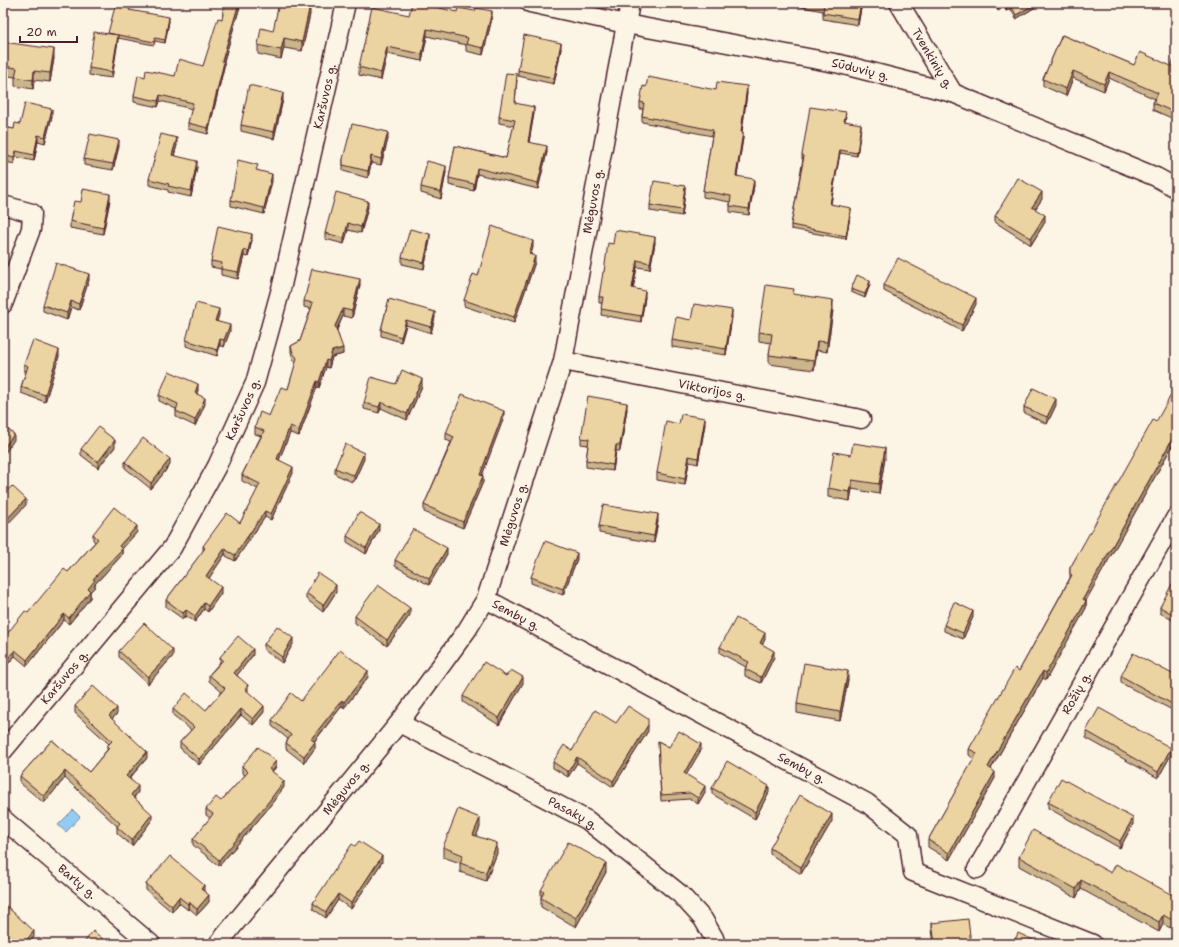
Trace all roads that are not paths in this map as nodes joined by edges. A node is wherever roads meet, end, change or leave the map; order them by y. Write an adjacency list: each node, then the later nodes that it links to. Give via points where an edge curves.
1 (346, 3): 15 (street, Karšuvos g., via 282,285 255,384 217,466 172,548)
2 (530, 3): 5 (street, Sūduvių g.)
3 (630, 3): 5 (street, Mėguvos g.)
4 (899, 3): 6 (street, Tvenkinių g.)
5 (626, 24): 6 (street, Sūduvių g., via 840,64); 10 (street, Mėguvos g.)
6 (953, 93): 7 (street, Sūduvių g., via 1156,177)
7 (1176, 188)
8 (3, 205): 9 (street, via 32,213 31,229)
9 (3, 304)
10 (563, 361): 11 (street, Viktorijos g.); 13 (street, Mėguvos g.)
11 (861, 419)
12 (1176, 517): 17 (street, Rožių g.)
13 (486, 599): 14 (street, Mėguvos g., via 468,630); 21 (street, Sembų g., via 867,803 908,835 913,872)
14 (399, 723): 19 (street, Mėguvos g.); 20 (street, Pasakų g., via 587,820 680,894 703,919)
15 (3, 751)
16 (3, 819): 18 (street, Bartų g.)
17 (977, 869)
18 (151, 944)
19 (218, 944)
20 (716, 944)
21 (1093, 944)

